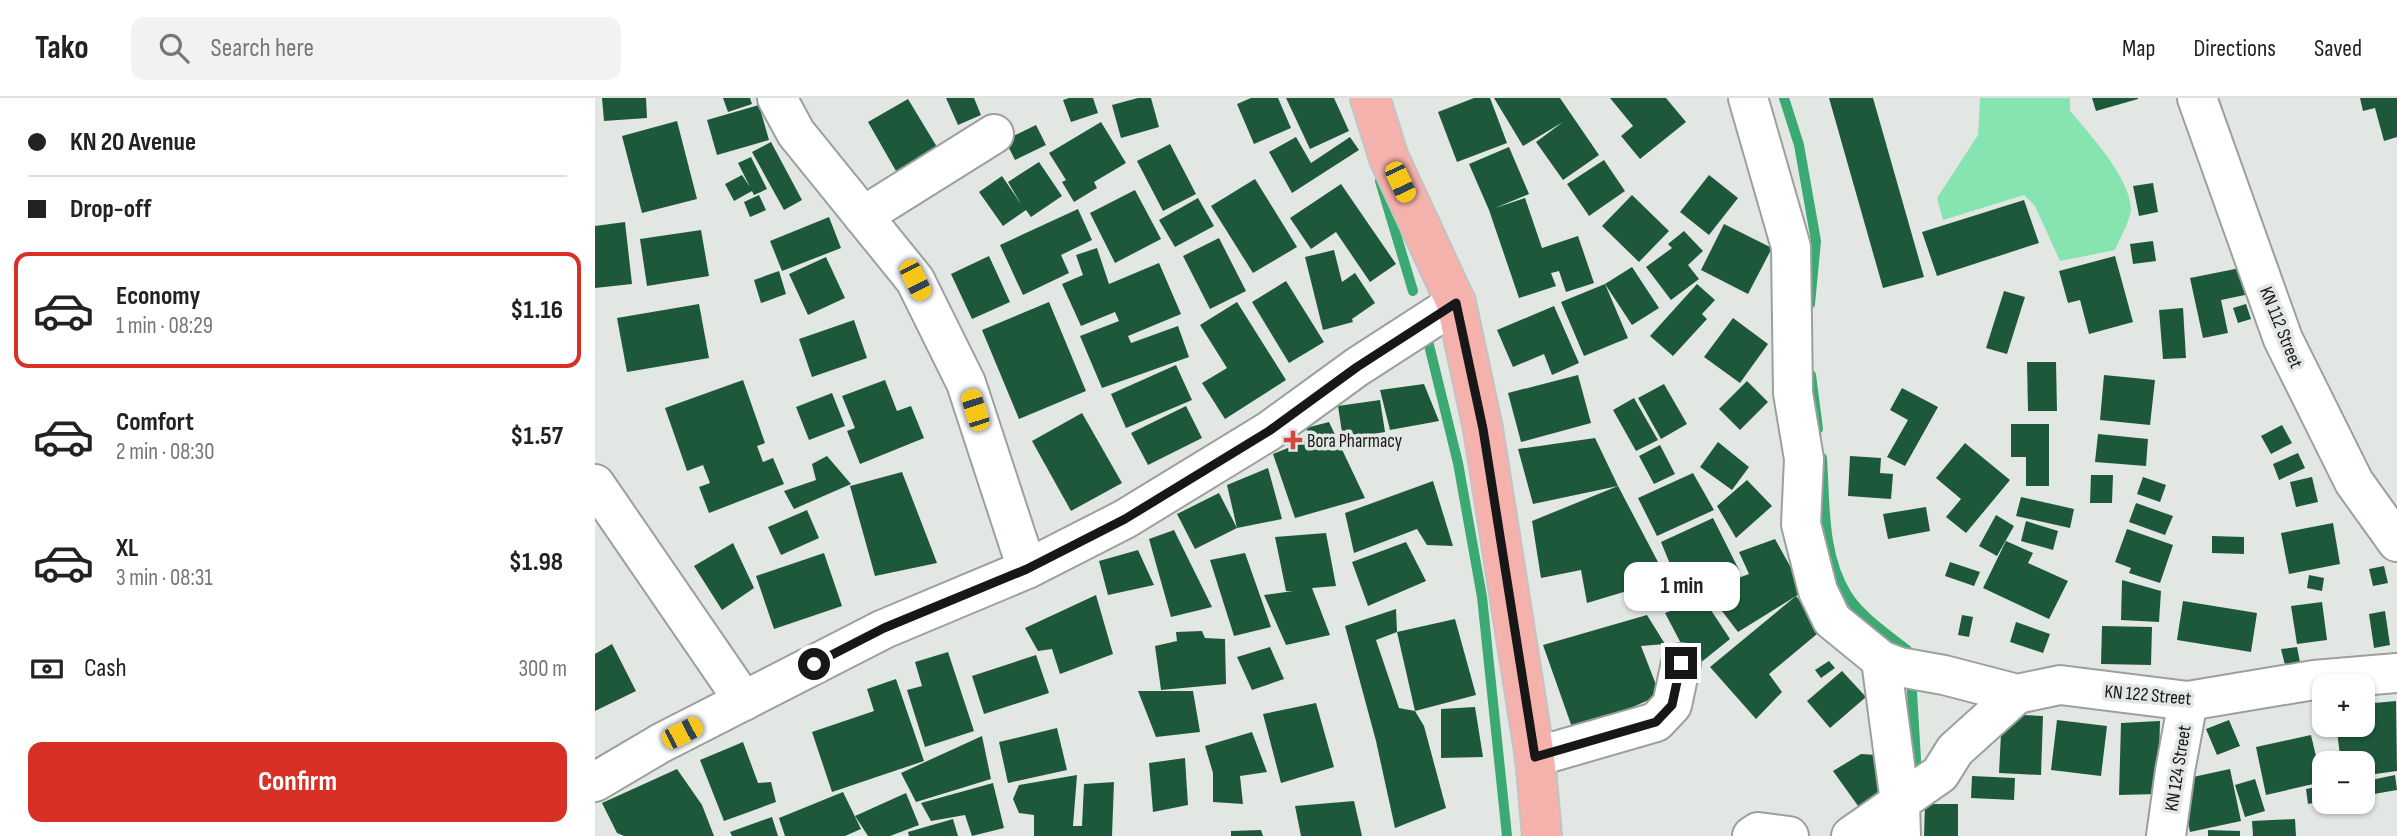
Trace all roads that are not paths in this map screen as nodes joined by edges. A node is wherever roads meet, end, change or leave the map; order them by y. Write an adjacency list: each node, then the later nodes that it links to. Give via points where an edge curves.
1 (777, 98): 6 (street, via 796,133)
2 (1370, 98): 7 (main road, via 1389,158)
3 (1748, 98): 12 (street, via 1791,247 1793,393 1804,459 1801,524 1809,557 1832,620)
4 (2197, 98): 9 (street, KN 112 Street, via 2283,339 2354,482)
5 (994, 135): 6 (street)
6 (863, 216): 10 (street, via 915,280 966,383)
7 (1456, 303): 10 (street, via 1269,431 1125,519); 17 (main road, via 1483,429)
8 (595, 484): 15 (street)
9 (2397, 542)
10 (1027, 569): 15 (street, via 884,628)
11 (1681, 663): 17 (street, via 1672,705 1656,722)
12 (1890, 664): 14 (street, KN 122 Street); 19 (street)
13 (2397, 673): 16 (street, KN 122 Street, via 2314,680)
14 (2017, 694): 16 (street, KN 122 Street, via 2060,685); 19 (street, via 1955,750 1940,774)
15 (744, 701): 18 (street)
16 (2188, 701): 24 (street, KN 124 Street)
17 (1535, 757): 20 (main road)
18 (595, 782)
19 (1903, 812): 23 (street)
20 (1542, 836)
21 (1752, 836): 22 (street, via 1758,832)
22 (1789, 836)
23 (1851, 836)
24 (2166, 836)

